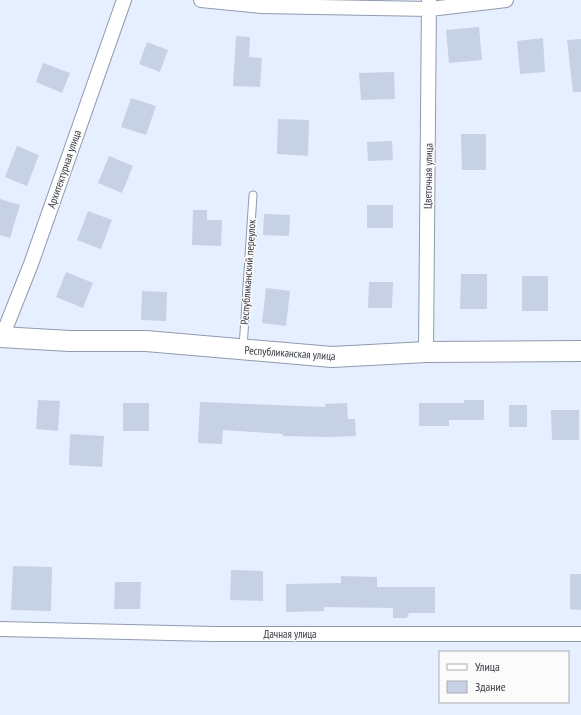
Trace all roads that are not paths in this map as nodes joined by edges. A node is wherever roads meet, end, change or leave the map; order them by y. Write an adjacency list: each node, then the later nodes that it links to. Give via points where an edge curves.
1 (124, 0): 6 (street, Архитектурная улица, via 31,264)
2 (202, 0): 4 (street, via 262,6)
3 (506, 0): 4 (street)
4 (429, 4): 9 (street, Цветочная улица)
5 (253, 195): 7 (lane, Республиканский переулок)
6 (1, 337): 7 (street, Республиканская улица, via 70,341 146,341)
7 (243, 350): 9 (street, Республиканская улица, via 332,357)
8 (581, 351): 9 (street, Республиканская улица)
9 (426, 352)
10 (0, 629): 11 (street, Дачная улица, via 213,634)
11 (581, 634)

